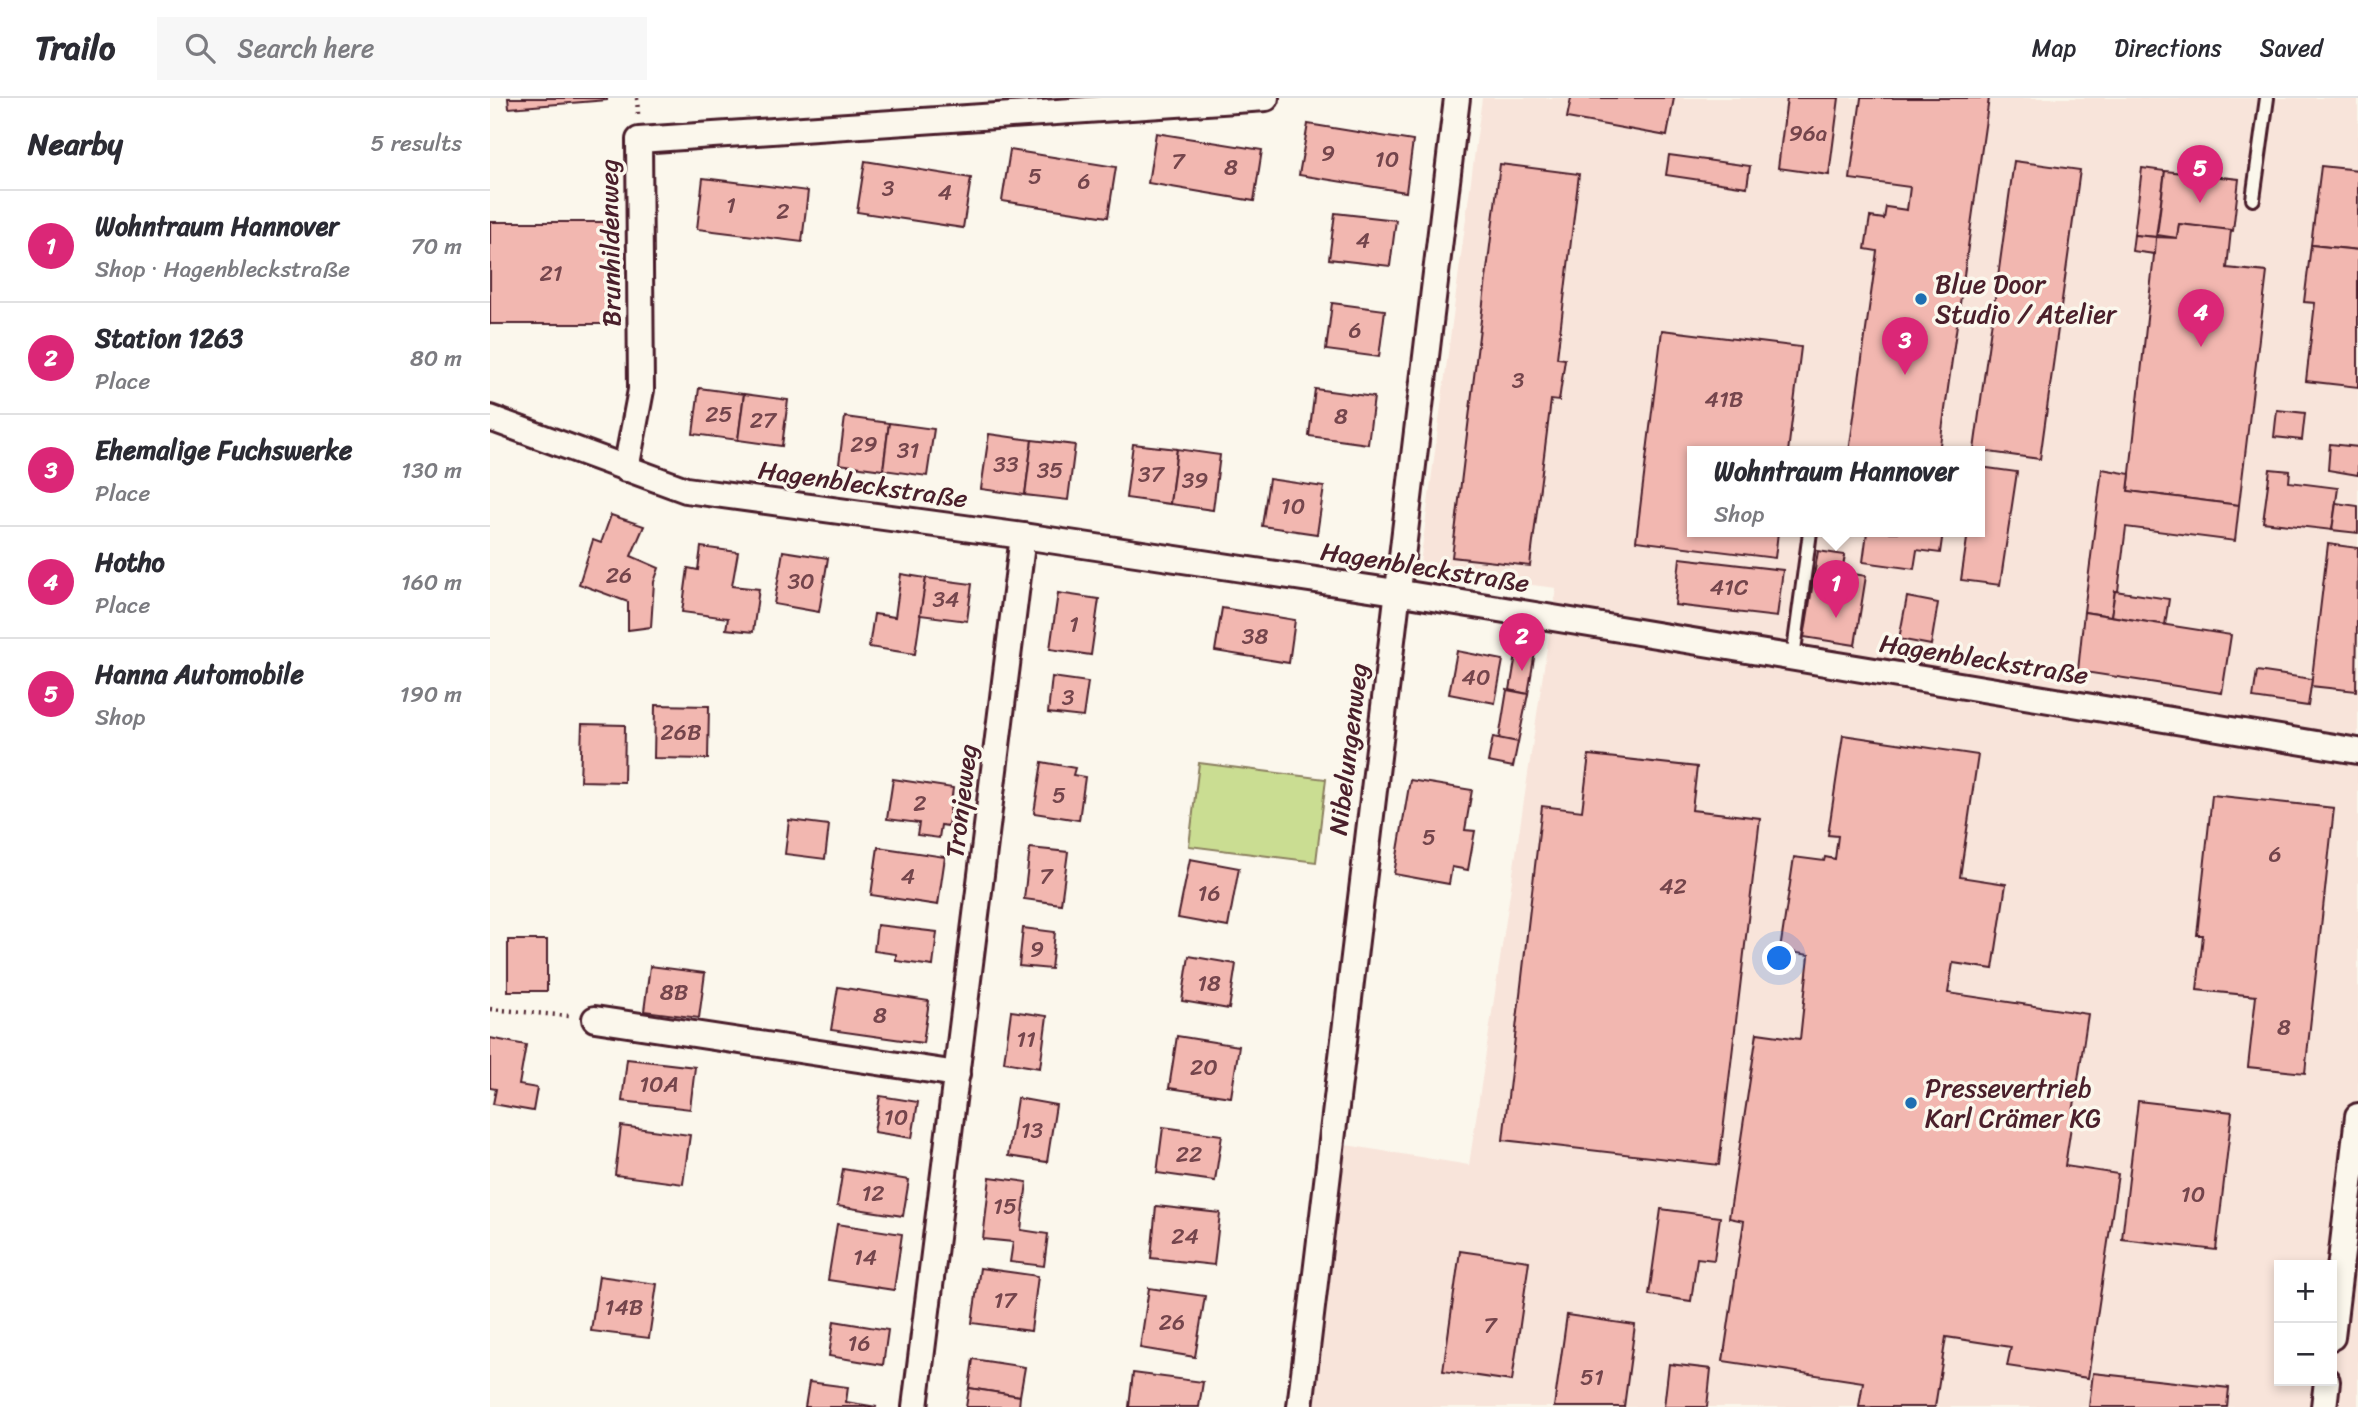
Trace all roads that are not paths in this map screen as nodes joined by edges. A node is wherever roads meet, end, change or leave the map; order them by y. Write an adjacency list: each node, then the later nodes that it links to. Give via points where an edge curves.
1 (1266, 98): 6 (street, Brunhildenweg, via 639,140 641,390)
2 (1457, 98): 9 (street, Nibelungenweg)
3 (2267, 98): 4 (lane)
4 (2253, 199)
5 (490, 418): 6 (street, Hagenbleckstraße)
6 (626, 469): 7 (street, Hagenbleckstraße, via 686,490)
7 (1023, 536): 9 (street, Hagenbleckstraße); 13 (street, Tronjeweg)
8 (1809, 537): 10 (lane)
9 (1396, 592): 10 (street, Hagenbleckstraße); 19 (street, Nibelungenweg)
10 (1793, 658): 11 (street, Hagenbleckstraße)
11 (2358, 751)
12 (595, 1019): 13 (street)
13 (957, 1074): 18 (street, Tronjeweg)
14 (2358, 1116): 15 (street)
15 (2356, 1154): 16 (street)
16 (2334, 1323)
17 (2326, 1386): 20 (street)
18 (915, 1407)
19 (1300, 1407)
20 (2323, 1407)

